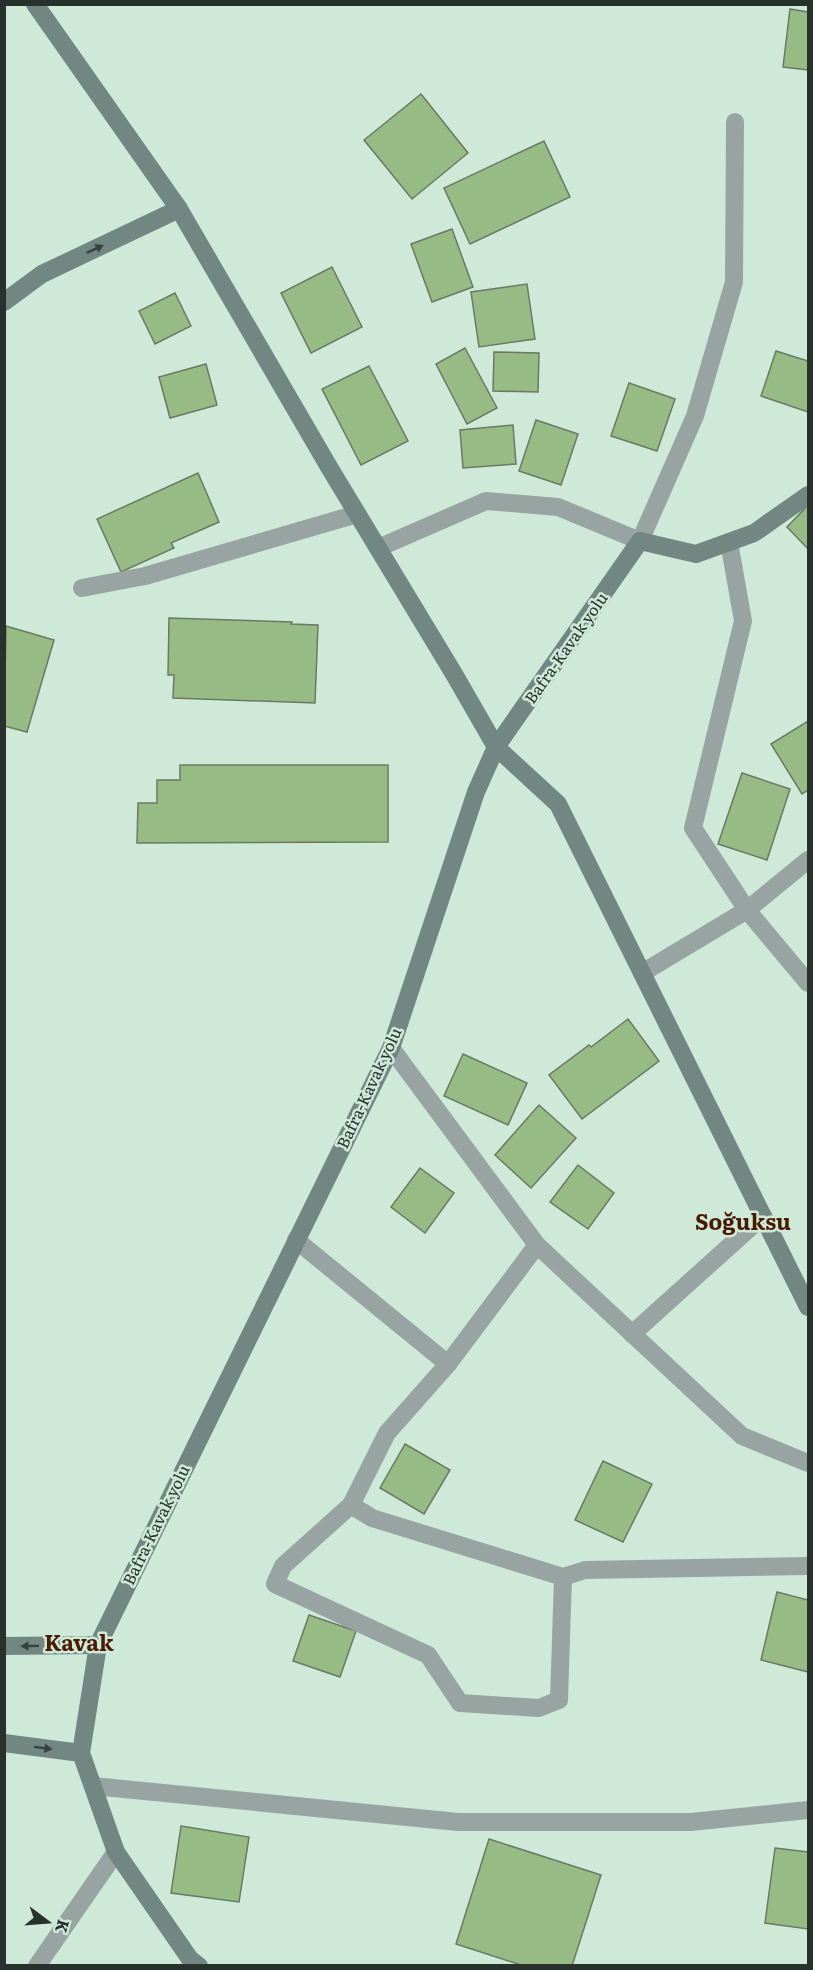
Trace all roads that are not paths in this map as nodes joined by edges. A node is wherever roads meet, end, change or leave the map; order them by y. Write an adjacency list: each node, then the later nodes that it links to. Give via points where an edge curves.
1 (35, 4): 3 (main road)
2 (735, 122): 7 (street, via 734,282 695,416)
3 (180, 209): 4 (main road, one-way to 3, via 42,274); 6 (main road)
4 (4, 302)
5 (808, 495): 8 (main road, via 754,533)
6 (357, 514): 9 (main road); 10 (street, via 145,576)
7 (640, 542): 8 (main road, via 696,554); 9 (street, via 558,507 486,501); 11 (main road, Bafra-Kavak yolu)
8 (729, 542): 13 (street, via 743,621 693,828)
9 (378, 548): 11 (main road)
10 (82, 588)
11 (496, 747): 14 (main road, via 558,804); 16 (main road, Bafra-Kavak yolu, via 476,792)
12 (808, 860): 13 (street)
13 (747, 910): 14 (street); 15 (street)
14 (642, 973): 17 (main road)
15 (808, 983)
16 (391, 1048): 18 (main road, Bafra-Kavak yolu); 19 (street)
17 (763, 1216): 20 (main road); 21 (street)
18 (296, 1240): 22 (street); 27 (main road, Bafra-Kavak yolu)
19 (537, 1245): 21 (street); 22 (street)
20 (808, 1307)
21 (632, 1334): 23 (street, via 742,1436)
22 (448, 1364): 24 (street, via 387,1433)
23 (808, 1463)
24 (351, 1505): 26 (street, via 372,1518); 26 (street, via 283,1566 276,1584 428,1655 460,1703 539,1708 559,1700)
25 (808, 1566): 26 (street, via 585,1570)
26 (563, 1578)
27 (98, 1645): 28 (main road, one-way to 28); 30 (main road, Bafra-Kavak yolu)
28 (4, 1646)
29 (4, 1743): 30 (main road, one-way to 30)
30 (81, 1753): 31 (main road)
31 (93, 1786): 32 (street, via 458,1822 691,1822); 33 (main road)
32 (808, 1810)
33 (117, 1852): 34 (street); 35 (main road, via 190,1959)
34 (37, 1965)
35 (199, 1965)

